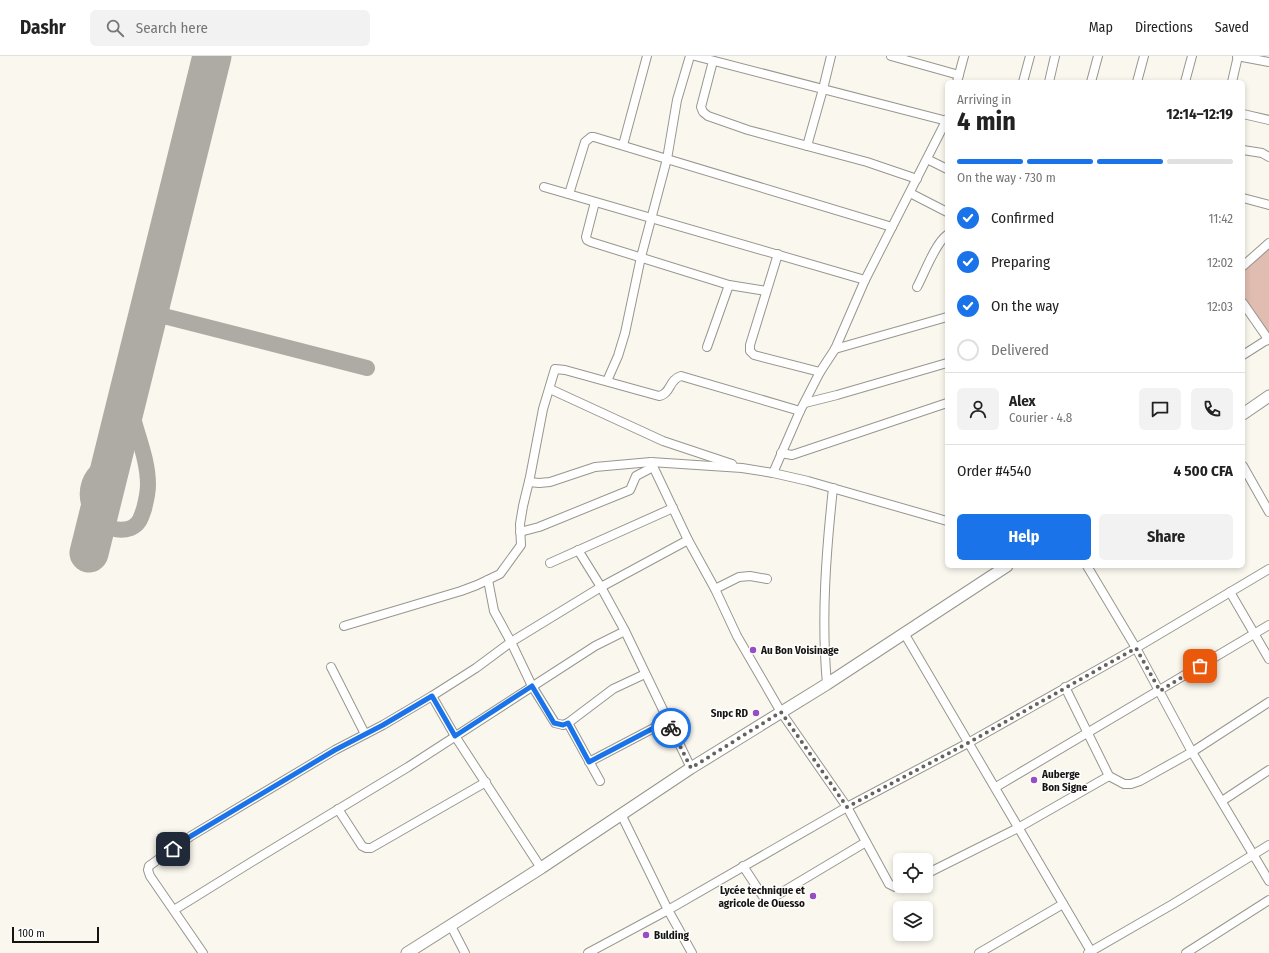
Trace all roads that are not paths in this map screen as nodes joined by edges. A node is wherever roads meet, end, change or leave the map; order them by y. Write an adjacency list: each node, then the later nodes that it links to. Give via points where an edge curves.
1 (647, 56): 28 (street)
2 (690, 56): 32 (street, via 675,110)
3 (695, 56): 14 (street)
4 (831, 56): 23 (street)
5 (891, 56): 13 (street)
6 (964, 56): 16 (street)
7 (1030, 56): 17 (street)
8 (1055, 56): 18 (street)
9 (1098, 56): 19 (street)
10 (1144, 56): 20 (street)
11 (1192, 56): 21 (street)
12 (1238, 56): 15 (street); 22 (street)
13 (910, 59): 16 (street)
14 (713, 61): 23 (street); 29 (street, via 701,107 702,112 748,130)
15 (1269, 62)
16 (958, 78)
17 (1024, 80)
18 (1049, 80)
19 (1092, 80)
20 (1138, 80)
21 (1186, 80)
22 (1232, 80)
23 (823, 89): 25 (street); 29 (street)
24 (1245, 114): 26 (street)
25 (945, 120)
26 (1269, 120)
27 (945, 124): 33 (street)
28 (623, 145): 32 (street); 38 (street, via 594,136 588,139)
29 (807, 146): 35 (street)
30 (1245, 150): 31 (street)
31 (1269, 157)
32 (667, 159): 43 (street); 44 (street)
33 (927, 160): 34 (street); 35 (street)
34 (945, 168)
35 (917, 179): 37 (street)
36 (544, 187): 38 (street)
37 (910, 193): 42 (street); 44 (street)
38 (569, 194): 40 (street)
39 (1245, 199): 41 (street)
40 (596, 202): 43 (street); 48 (street, via 587,240)
41 (1269, 205)
42 (945, 211)
43 (652, 218): 47 (street); 48 (street)
44 (892, 228): 50 (street)
45 (945, 236): 52 (street)
46 (1269, 243): 49 (street)
47 (778, 254): 50 (street); 53 (street)
48 (641, 257): 51 (street); 62 (street, via 618,356)
49 (1245, 264)
50 (865, 280): 58 (street)
51 (729, 285): 53 (street); 57 (street)
52 (917, 287)
53 (766, 292): 61 (street, via 750,351 754,355)
54 (1245, 306): 56 (street)
55 (945, 318): 58 (street)
56 (1269, 340): 59 (street)
57 (707, 347)
58 (835, 349): 61 (street)
59 (1245, 352)
60 (945, 364): 65 (street)
61 (820, 372): 65 (street)
62 (607, 381): 63 (street, via 558,369 554,370); 67 (street, via 659,396 667,393 673,381 681,376)
63 (550, 389): 71 (street, via 664,441); 74 (street, via 542,409)
64 (1269, 396): 68 (highway)
65 (805, 403): 67 (street)
66 (945, 404): 69 (street, via 792,455)
67 (800, 411): 69 (street)
68 (1245, 413)
69 (781, 453): 73 (street)
70 (652, 465): 71 (street); 74 (street, via 589,468 550,482); 76 (street); 79 (street, via 636,476 630,490 539,527)
71 (742, 468): 73 (street)
72 (1245, 470): 77 (street)
73 (773, 473): 75 (street)
74 (529, 482): 79 (street)
75 (833, 488): 78 (street); 101 (street, via 824,635)
76 (673, 508): 80 (street); 81 (street)
77 (1269, 512)
78 (945, 520)
79 (520, 532): 87 (street, via 522,540 519,549 500,574)
80 (688, 540): 88 (street); 89 (street)
81 (578, 550): 82 (street); 88 (street)
82 (550, 563)
83 (1004, 568): 94 (highway)
84 (1089, 568): 97 (street)
85 (1269, 569): 90 (street)
86 (767, 579): 89 (street, via 739,577)
87 (488, 580): 92 (street, via 445,596); 96 (street, via 494,611)
88 (601, 587): 93 (street); 96 (street)
89 (715, 589): 107 (street, via 737,636)
90 (1230, 592): 95 (street); 97 (street)
91 (1269, 625): 95 (street)
92 (344, 626)
93 (625, 632): 100 (street); 102 (street, via 600,642)
94 (904, 633): 101 (highway); 113 (street)
95 (1253, 633): 98 (street); 104 (street)
96 (511, 642): 102 (street); 105 (street)
97 (1136, 648): 103 (street); 104 (street)
98 (1269, 659)
99 (331, 667): 111 (street)
100 (645, 674): 108 (street); 109 (street, via 613,689)
101 (827, 684): 107 (highway)
102 (532, 686): 109 (street, via 554,723); 112 (street)
103 (1065, 687): 110 (street); 113 (street)
104 (1160, 691): 110 (street); 114 (street)
105 (432, 696): 111 (street); 112 (street)
106 (1269, 702): 114 (street)
107 (781, 712): 116 (highway); 123 (street)
108 (667, 721): 115 (street); 116 (street)
109 (568, 723): 115 (street)
110 (1087, 732): 118 (street); 121 (street)
111 (365, 734): 137 (street, via 191,836 149,866 150,876)
112 (455, 736): 120 (street); 124 (street)
113 (968, 743): 121 (street); 123 (street)
114 (1192, 752): 118 (street, via 1131,784 1124,784); 122 (street)
115 (589, 762): 119 (street)
116 (691, 768): 125 (highway)
117 (1269, 770): 122 (street)
118 (1109, 776): 126 (street)
119 (600, 781)
120 (486, 782): 124 (street, via 371,848 362,846); 131 (street)
121 (996, 787): 126 (street)
122 (1222, 801): 129 (street)
123 (847, 807): 127 (street); 130 (street)
124 (338, 809): 137 (street)
125 (621, 814): 131 (highway); 138 (street)
126 (1018, 828): 132 (street); 136 (street)
127 (866, 842): 130 (street, via 774,897 764,898); 134 (street, via 889,884)
128 (1269, 845): 129 (street)
129 (1252, 855): 133 (street); 140 (street)
130 (743, 866): 138 (street)
131 (541, 868): 139 (highway)
132 (933, 870)
133 (1269, 882)
134 (893, 886)
135 (1269, 900): 147 (street)
136 (1063, 904): 140 (street); 146 (street)
137 (174, 910): 141 (street)
138 (668, 910): 144 (street); 145 (street)
139 (451, 926): 142 (highway); 143 (street)
140 (1091, 952)
141 (203, 953)
142 (407, 953)
143 (464, 953)
144 (588, 953)
145 (692, 953)
146 (980, 953)
147 (1186, 953)

